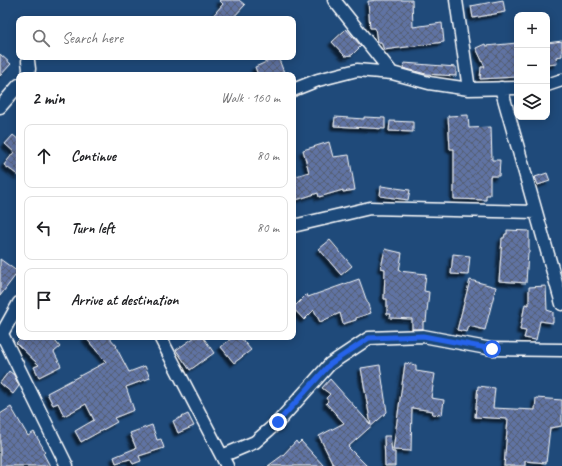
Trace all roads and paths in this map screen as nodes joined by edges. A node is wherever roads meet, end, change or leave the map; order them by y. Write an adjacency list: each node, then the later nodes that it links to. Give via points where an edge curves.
1 (334, 0): 5 (street)
2 (456, 0): 12 (street)
3 (28, 61): 4 (street)
4 (28, 72)
5 (392, 74): 11 (street, via 357,70); 12 (street)
6 (562, 80): 7 (street)
7 (550, 84)
8 (16, 88): 13 (street)
9 (501, 88): 10 (street); 12 (street); 14 (street)
10 (514, 88)
11 (296, 89)
12 (469, 89)
13 (0, 107)
14 (536, 212): 15 (street, via 370,208); 16 (street)
15 (296, 225)
16 (562, 304)
17 (16, 308): 18 (street)
18 (1, 336): 22 (street)
19 (162, 342): 21 (street)
20 (562, 350): 21 (street, via 492,349 423,336 369,338 330,364 278,422 255,442)
21 (225, 461)
22 (67, 466)

